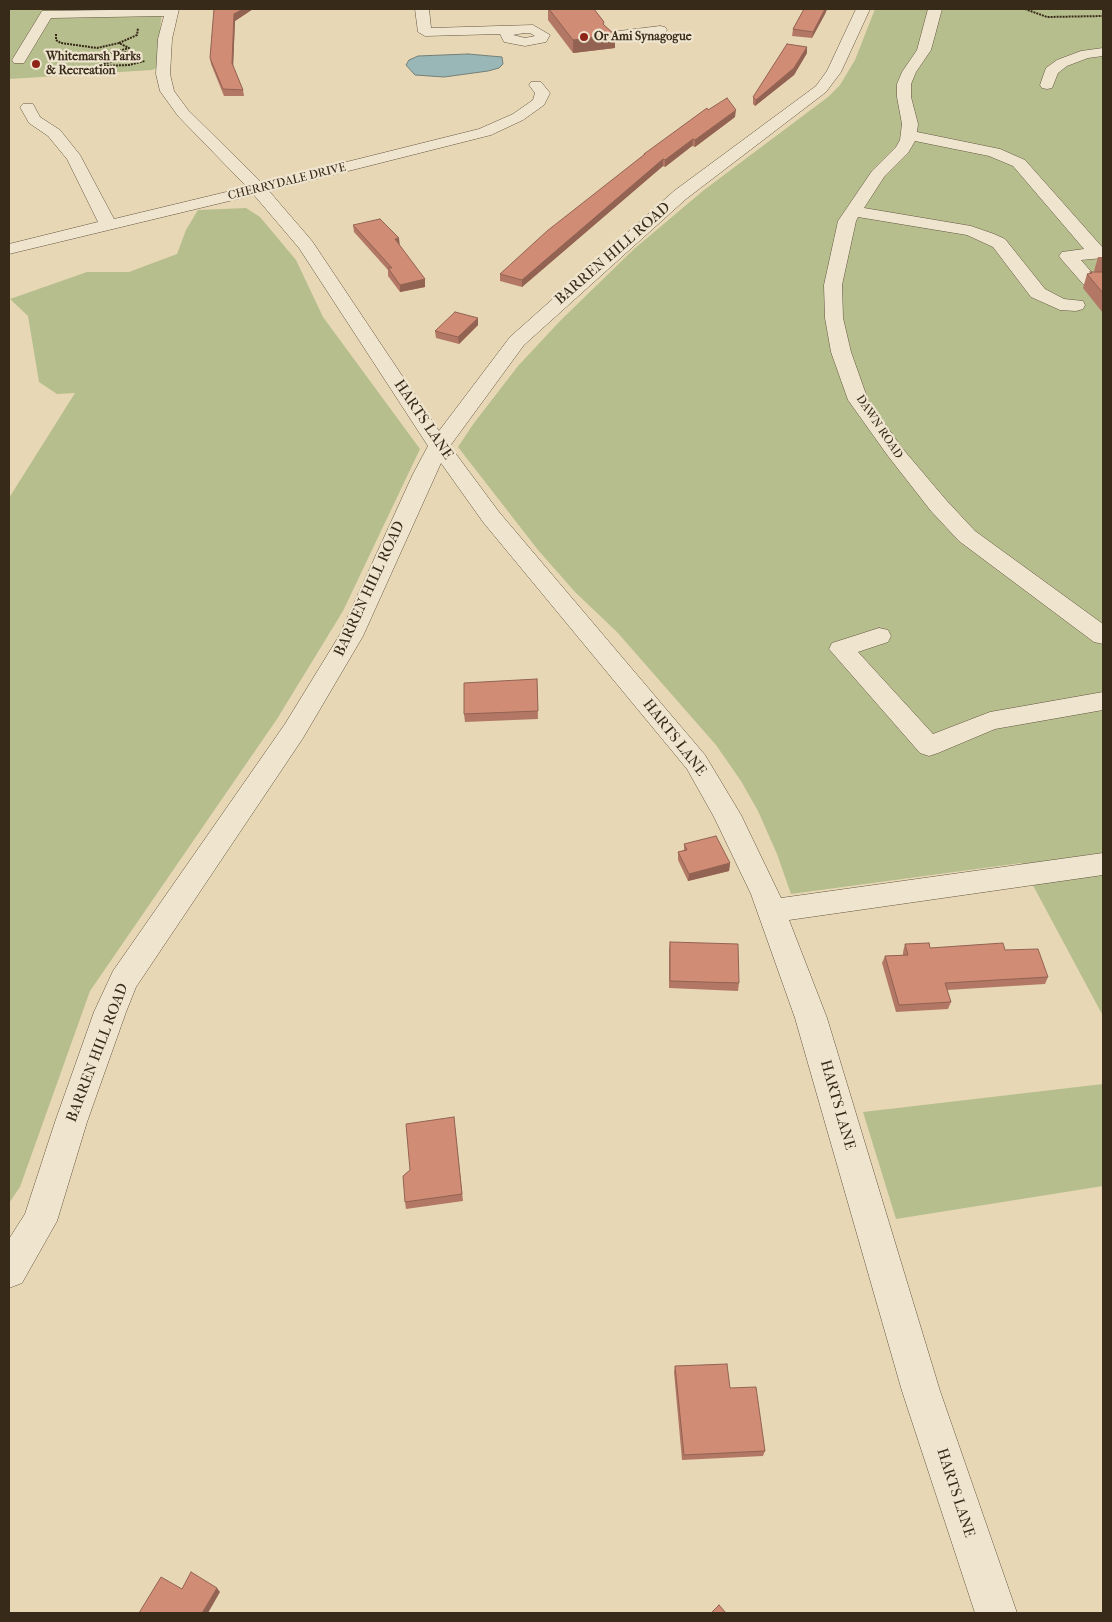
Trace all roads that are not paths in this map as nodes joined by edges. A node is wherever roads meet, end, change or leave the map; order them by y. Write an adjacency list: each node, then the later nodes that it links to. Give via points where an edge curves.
1 (422, 9): 6 (street, via 425,32 515,30)
2 (863, 9): 21 (street, BARREN HILL ROAD, via 834,72 821,89 680,195 574,288 518,341)
3 (935, 9): 13 (street, via 924,50 904,84)
4 (171, 11): 9 (street, via 47,14); 14 (street, HARTS LANE, via 163,74 167,91 183,113)
5 (652, 16): 7 (street, via 663,35)
6 (535, 23)
7 (611, 36)
8 (1103, 52): 11 (street, via 1062,63 1051,71)
9 (19, 60)
10 (536, 85): 14 (street, CHERRYDALE DRIVE, via 543,93 539,102 518,117 485,132)
11 (1047, 85)
12 (28, 107): 16 (street, via 34,120 54,133 74,158)
13 (909, 135): 15 (street, DAWN ROAD, via 906,144 878,174); 18 (street, via 994,152 1019,163)
14 (258, 190): 16 (street, CHERRYDALE DRIVE); 21 (street, HARTS LANE, via 306,245)
15 (852, 211): 20 (street, via 970,231 988,238 998,243 1038,293 1060,304); 23 (street, DAWN ROAD, via 833,284 834,318 840,352 858,400 895,452 967,536)
16 (109, 226): 17 (street, CHERRYDALE DRIVE)
17 (9, 249)
18 (1100, 253): 19 (street, via 1068,256 1089,280)
19 (1095, 280)
20 (1076, 305)
21 (439, 446): 26 (street, HARTS LANE, via 492,517 696,762 727,815); 27 (street, BARREN HILL ROAD, via 351,636 294,731 124,980 71,1122 40,1221)
22 (879, 636): 24 (street, via 841,649 929,746 990,721)
23 (1103, 636)
24 (1103, 701)
25 (1103, 864): 26 (street)
26 (772, 911): 28 (street, HARTS LANE, via 811,1018 921,1391)
27 (9, 1271)
28 (996, 1613)

